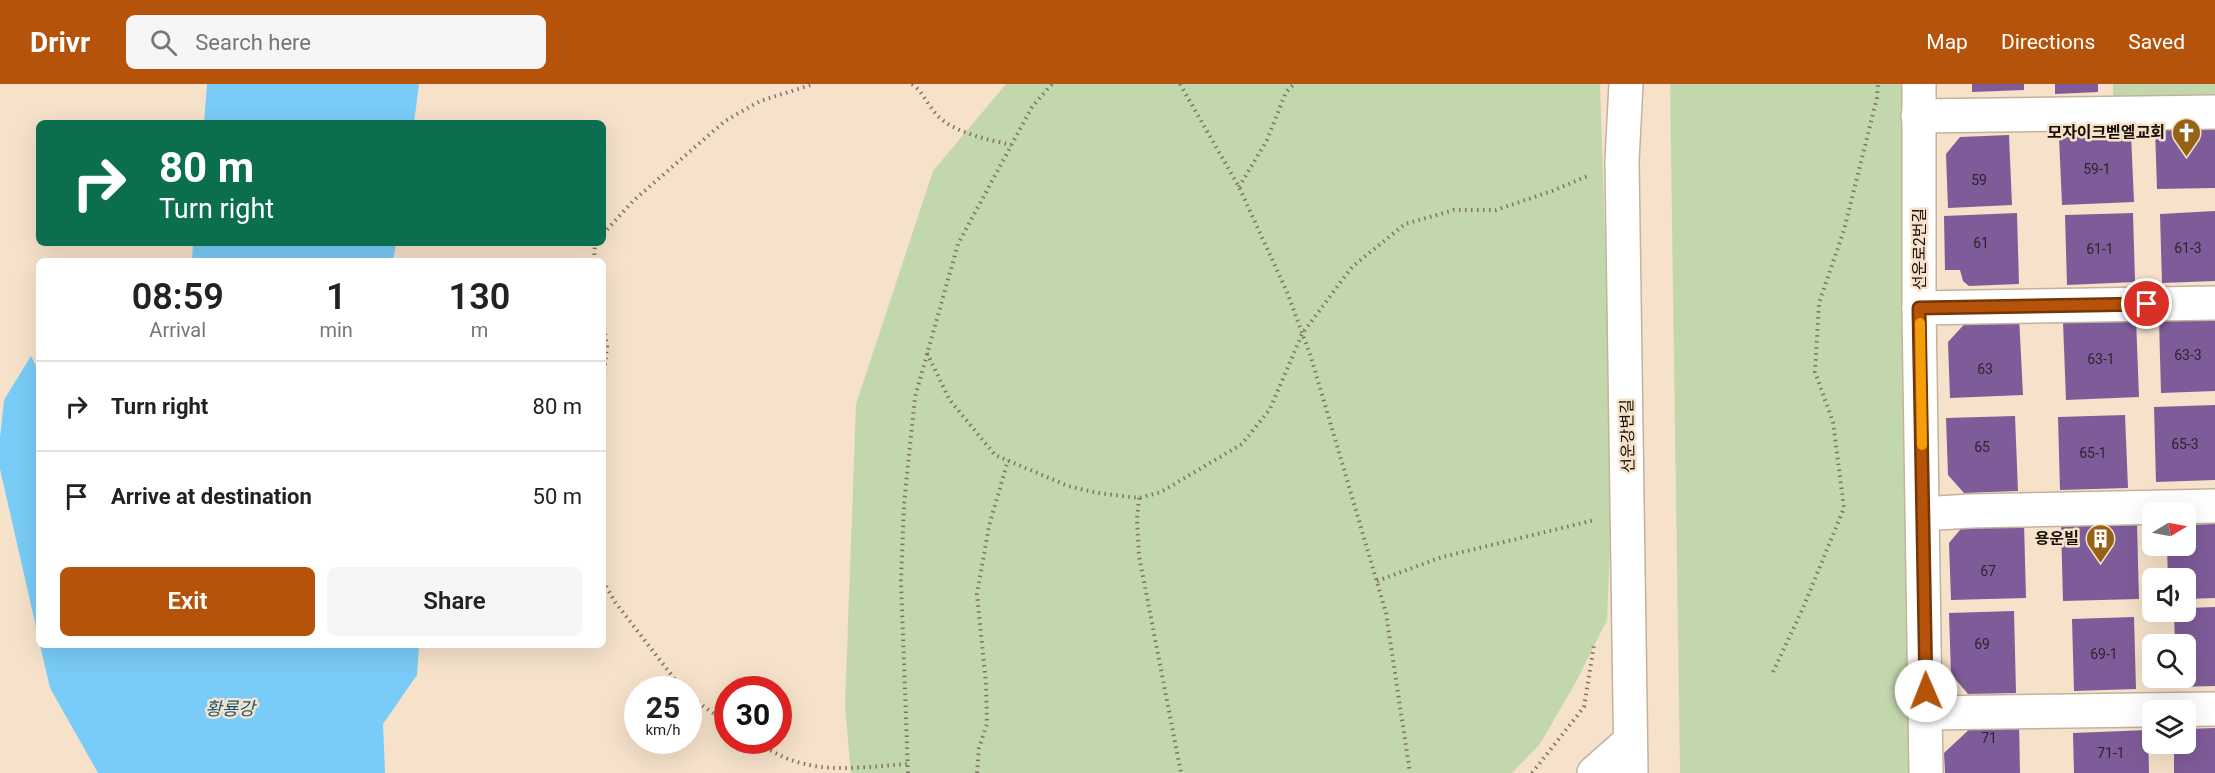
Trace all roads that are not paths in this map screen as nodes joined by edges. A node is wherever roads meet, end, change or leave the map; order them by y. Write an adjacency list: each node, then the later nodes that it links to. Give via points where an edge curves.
1 (1626, 84): 11 (street, 선운강변길, via 1622,161)
2 (1919, 84): 4 (street, 선운로2번길)
3 (2215, 112): 4 (street)
4 (1918, 116): 6 (street, 선운로2번길)
5 (2215, 303): 6 (street)
6 (1919, 308): 8 (street, 선운로2번길)
7 (2215, 506): 8 (street)
8 (1923, 514): 10 (street, 선운로2번길)
9 (2215, 709): 10 (street)
10 (1926, 713): 13 (street, 선운로2번길)
11 (1630, 757): 12 (street, 선운강변길)
12 (1594, 773)
13 (1926, 773)

